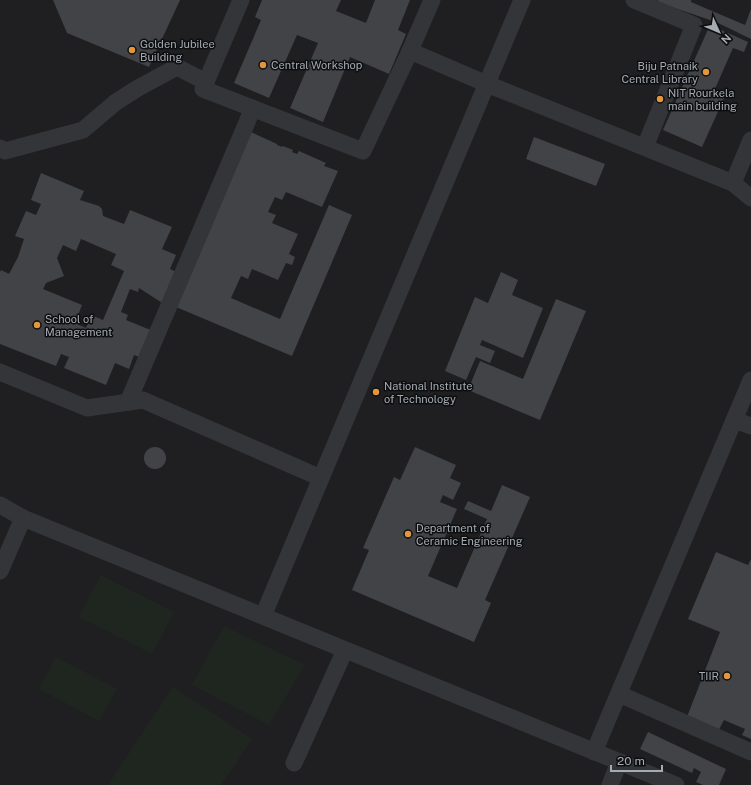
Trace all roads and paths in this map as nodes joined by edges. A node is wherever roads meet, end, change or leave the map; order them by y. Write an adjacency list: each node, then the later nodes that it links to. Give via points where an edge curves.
1 (241, 0): 7 (street)
2 (432, 0): 5 (street)
3 (522, 0): 6 (street)
4 (634, 0): 10 (street, via 694,25)
5 (410, 51): 6 (street); 8 (street, via 363,150)
6 (487, 84): 10 (street); 19 (street)
7 (205, 85): 8 (street); 11 (street, via 177,67 116,102 83,130)
8 (253, 108): 16 (street)
9 (751, 140): 12 (street)
10 (645, 147): 12 (street)
11 (2, 154)
12 (733, 183): 13 (street)
13 (751, 198)
14 (0, 372): 16 (street, via 87,408)
15 (751, 380): 17 (street)
16 (128, 402): 19 (street, via 143,400)
17 (734, 420): 18 (street); 25 (street)
18 (751, 426)
19 (321, 478): 23 (street)
20 (0, 505): 21 (street)
21 (23, 518): 22 (street); 23 (street)
22 (0, 571)
23 (263, 616): 24 (street)
24 (345, 650): 26 (street); 29 (street)
25 (619, 694): 26 (street); 27 (street)
26 (594, 752): 28 (street)
27 (751, 752)
28 (619, 762): 30 (street); 31 (street)
29 (294, 764)
30 (610, 785)
31 (676, 785)

